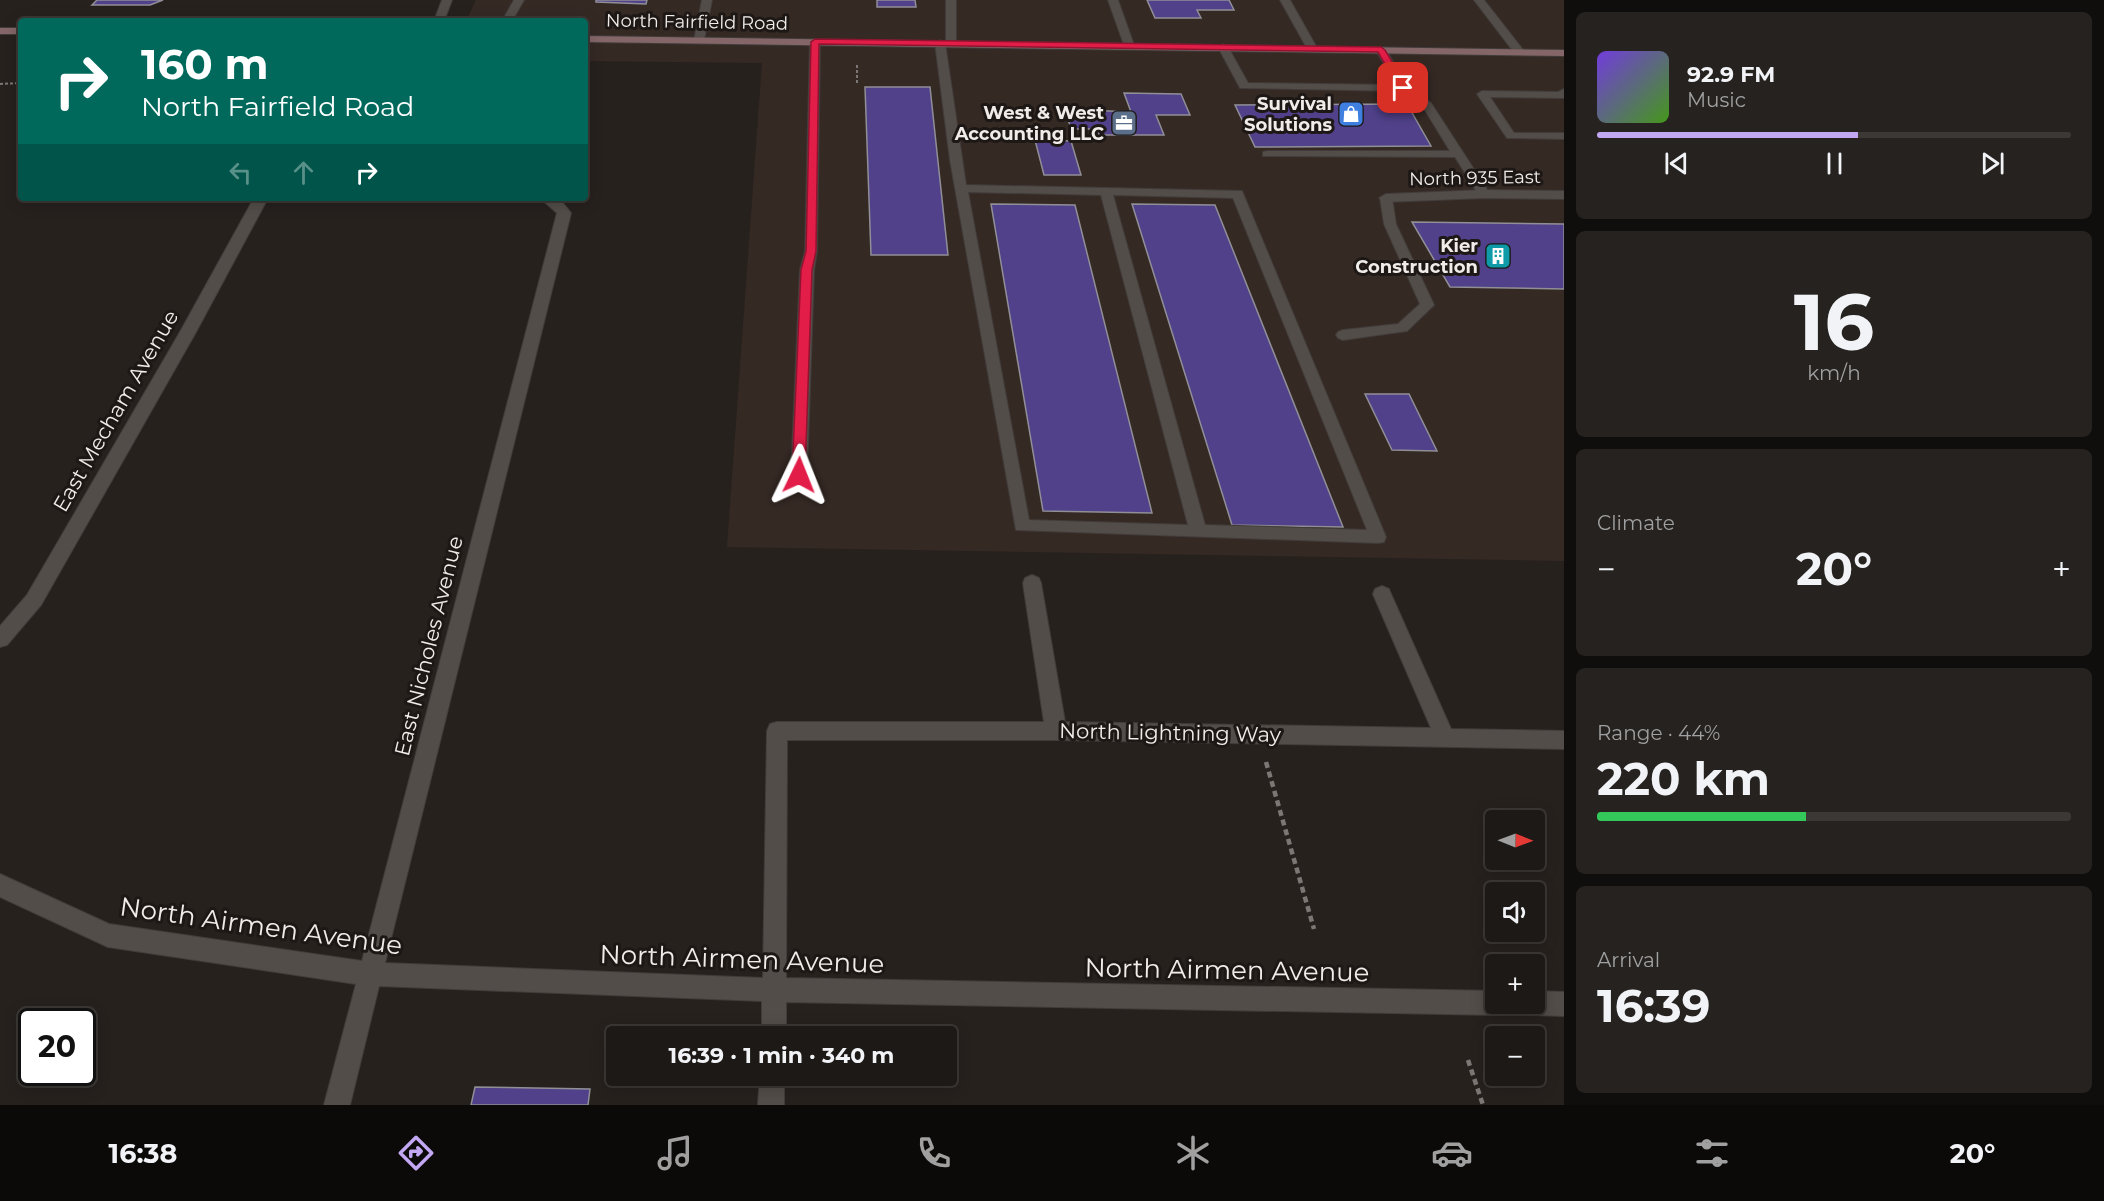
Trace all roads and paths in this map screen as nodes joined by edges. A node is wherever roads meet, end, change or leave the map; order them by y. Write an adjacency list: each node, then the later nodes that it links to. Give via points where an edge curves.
1 (447, 0): 8 (lane)
2 (519, 0): 9 (lane)
3 (707, 0): 13 (lane)
4 (951, 0): 15 (lane)
5 (1113, 0): 16 (lane)
6 (1285, 0): 18 (lane)
7 (1479, 0): 20 (lane)
8 (440, 18)
9 (508, 18)
10 (0, 31): 11 (main road)
11 (18, 31)
12 (588, 39): 13 (main road, North Fairfield Road)
13 (699, 40): 14 (main road, North Fairfield Road)
14 (815, 42): 15 (main road, North Fairfield Road); 39 (lane, via 811,251)
15 (945, 44): 16 (main road, North Fairfield Road); 31 (lane)
16 (1129, 45): 17 (main road, North Fairfield Road)
17 (1223, 47): 18 (main road, North Fairfield Road); 26 (lane, via 1244,86)
18 (1312, 48): 19 (main road, North Fairfield Road)
19 (1381, 50): 20 (main road, North Fairfield Road); 26 (lane)
20 (1520, 53): 21 (main road, North Fairfield Road)
21 (1564, 53)
22 (857, 62): 25 (path)
23 (0, 84): 24 (path)
24 (18, 84)
25 (857, 85)
26 (1403, 88): 30 (lane, via 1427,105)
27 (1564, 92): 28 (lane, via 1482,94 1511,136)
28 (1564, 136)
29 (1267, 154): 30 (lane)
30 (1457, 154): 33 (lane)
31 (961, 188): 32 (lane); 40 (lane, via 1022,526)
32 (1106, 191): 40 (lane); 40 (lane, via 1238,194 1378,537)
33 (1484, 194): 34 (street, North 935 East); 35 (street, North 935 East)
34 (1564, 195)
35 (1386, 198): 38 (lane, via 1390,224 1427,305 1402,328)
36 (259, 201): 43 (street, East Mecham Avenue, via 34,600)
37 (552, 201): 50 (street, East Nicholes Avenue, via 564,213)
38 (1343, 335)
39 (799, 475)
40 (1198, 531)
41 (1032, 583): 44 (street)
42 (1382, 594): 45 (street)
43 (0, 639)
44 (1056, 731): 45 (street, North Lightning Way); 51 (street, North Lightning Way, via 777,731)
45 (1444, 738): 46 (street, North Lightning Way)
46 (1564, 740)
47 (1265, 760): 49 (path)
48 (0, 885): 50 (street, North Airmen Avenue, via 108,935)
49 (1314, 929)
50 (370, 974): 51 (street, North Airmen Avenue); 58 (street, East Nicholes Avenue)
51 (775, 990): 52 (street, North Airmen Avenue); 55 (street)
52 (1485, 1003)
53 (1545, 1003): 54 (street)
54 (1564, 1004)
55 (774, 1026)
56 (1468, 1060): 60 (path)
57 (772, 1086): 59 (street)
58 (337, 1105)
59 (771, 1105)
60 (1483, 1105)

